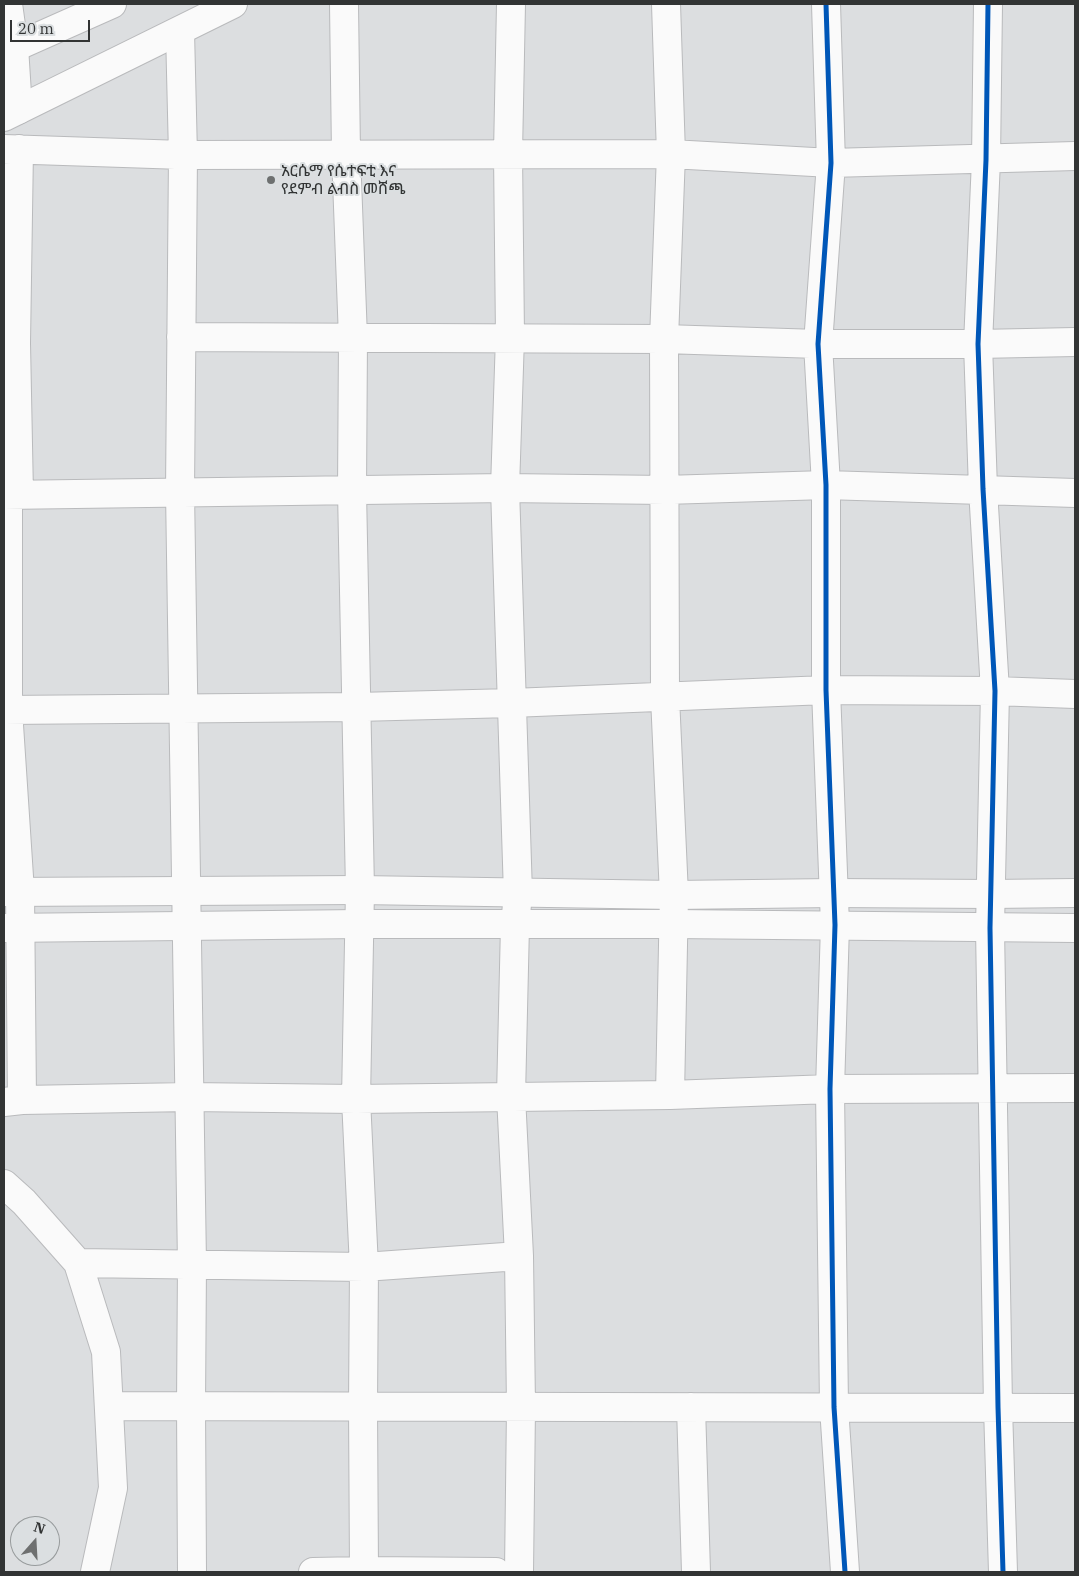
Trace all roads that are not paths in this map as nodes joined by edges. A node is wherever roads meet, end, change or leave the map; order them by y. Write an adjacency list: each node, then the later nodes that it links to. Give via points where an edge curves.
1 (8, 4): 10 (main road)
2 (112, 4): 10 (main road)
3 (233, 4): 9 (main road)
4 (344, 4): 14 (main road)
5 (511, 4): 13 (main road)
6 (666, 4): 15 (main road)
7 (826, 4): 19 (main road)
8 (988, 4): 18 (main road)
9 (180, 31): 11 (main road); 16 (main road)
10 (9, 49): 11 (main road)
11 (11, 113)
12 (12, 149): 16 (main road); 34 (main road, via 16,343)
13 (508, 153): 14 (main road); 15 (main road); 21 (main road)
14 (346, 154): 16 (main road); 22 (main road)
15 (671, 154): 19 (main road); 23 (main road)
16 (183, 155): 20 (main road)
17 (1075, 156): 18 (main road)
18 (986, 160): 19 (main road); 26 (main road)
19 (831, 163): 25 (main road)
20 (181, 337): 22 (main road); 31 (main road)
21 (510, 337): 22 (main road); 23 (main road); 28 (main road)
22 (353, 338): 32 (main road)
23 (664, 339): 25 (main road); 30 (main road)
24 (1075, 342): 26 (main road)
25 (818, 344): 26 (main road); 27 (main road)
26 (978, 344): 29 (main road)
27 (826, 486): 29 (main road); 30 (main road); 35 (main road)
28 (505, 488): 30 (main road); 32 (main road); 39 (main road)
29 (983, 489): 33 (main road); 36 (main road)
30 (665, 490): 38 (main road)
31 (180, 491): 32 (main road); 34 (main road); 41 (main road)
32 (352, 491): 40 (main road)
33 (1075, 492)
34 (10, 495): 42 (main road)
35 (826, 690): 36 (main road); 38 (main road); 46 (main road)
36 (995, 691): 37 (main road); 49 (main road)
37 (1075, 694)
38 (665, 697): 39 (main road); 50 (main road)
39 (512, 703): 40 (main road); 48 (main road)
40 (357, 706): 41 (main road); 44 (main road)
41 (184, 708): 42 (main road); 43 (main road)
42 (6, 710): 45 (main road)
43 (185, 890): 44 (main road); 45 (main road); 55 (main road)
44 (360, 890): 48 (main road); 51 (main road)
45 (12, 892): 56 (main road)
46 (833, 893): 49 (main road); 50 (main road); 54 (main road)
47 (1075, 893): 49 (main road)
48 (518, 894): 50 (main road); 53 (main road)
49 (991, 894): 57 (main road)
50 (674, 895): 52 (main road)
51 (360, 924): 53 (main road); 55 (main road); 65 (main road)
52 (673, 924): 53 (main road); 54 (main road); 62 (main road)
53 (515, 925): 63 (main road)
54 (835, 925): 57 (main road); 61 (main road)
55 (186, 926): 56 (main road); 64 (main road)
56 (12, 928): 66 (main road)
57 (990, 928): 58 (main road); 59 (main road)
58 (1075, 928)
59 (993, 1088): 60 (main road); 61 (main road); 78 (main road)
60 (1075, 1088)
61 (830, 1089): 62 (main road); 77 (main road)
62 (670, 1095): 63 (main road)
63 (511, 1096): 65 (main road); 68 (main road)
64 (188, 1097): 65 (main road); 66 (main road); 70 (main road)
65 (356, 1099): 71 (main road)
66 (13, 1101)
67 (4, 1184): 69 (main road)
68 (519, 1256): 71 (main road); 75 (main road)
69 (78, 1263): 70 (main road); 72 (main road, via 106,1352)
70 (192, 1264): 71 (main road); 73 (main road)
71 (364, 1267): 74 (main road)
72 (110, 1406): 73 (main road); 80 (main road, via 113,1488)
73 (191, 1406): 74 (main road); 81 (main road)
74 (362, 1406): 75 (main road); 83 (main road)
75 (521, 1407): 76 (main road); 85 (main road)
76 (691, 1407): 77 (main road); 86 (main road)
77 (834, 1407): 78 (main road); 87 (main road)
78 (998, 1407): 79 (main road); 88 (main road)
79 (1075, 1408)
80 (95, 1572)
81 (192, 1572)
82 (313, 1572): 83 (main road)
83 (364, 1572): 84 (main road)
84 (496, 1572)
85 (519, 1572)
86 (696, 1572)
87 (845, 1572)
88 (1003, 1572)

